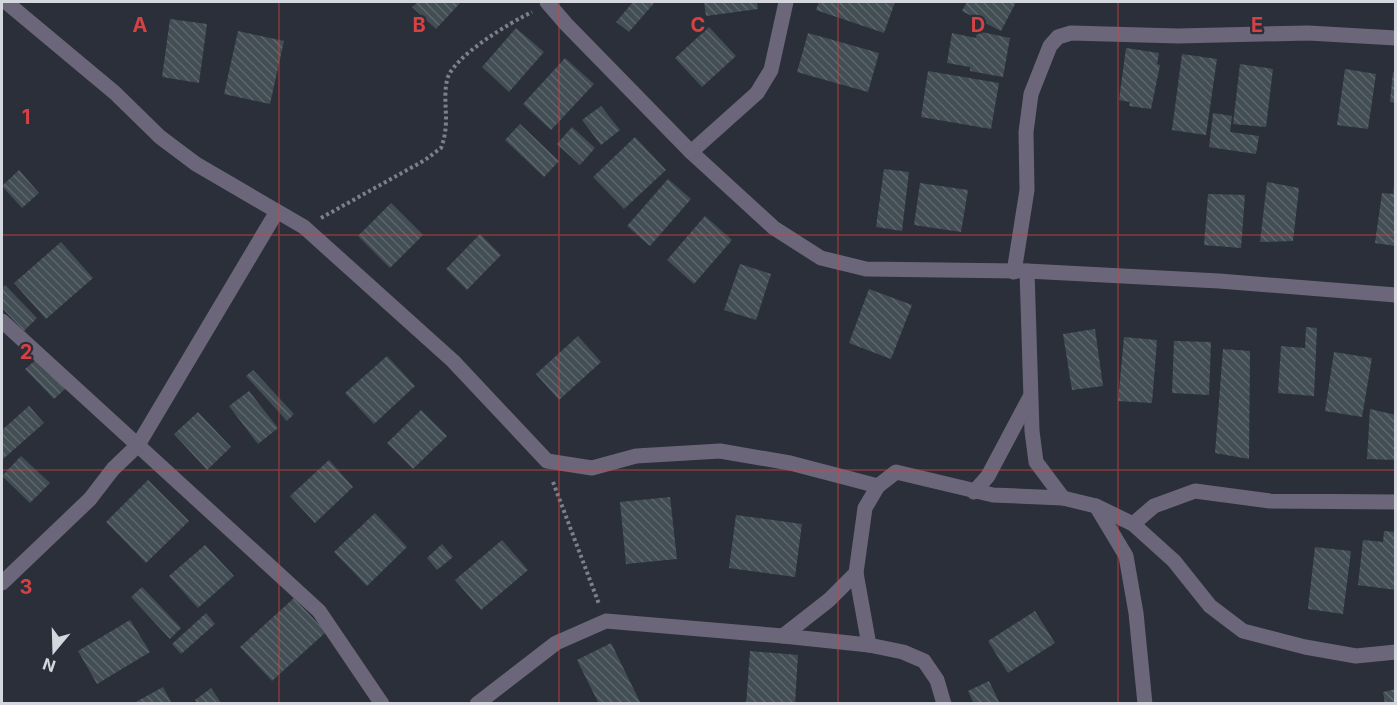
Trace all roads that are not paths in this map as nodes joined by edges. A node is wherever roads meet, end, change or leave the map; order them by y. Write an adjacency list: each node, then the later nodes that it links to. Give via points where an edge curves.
1 (6, 2): 4 (street); 7 (street, via 115,93 160,137)
2 (786, 2): 6 (street, via 771,70 757,93)
3 (548, 3): 6 (street)
4 (2, 5)
5 (1395, 38): 8 (street, via 1308,33 1071,33 1058,37 1050,46 1031,94)
6 (691, 152): 8 (street, via 774,228 821,258 866,269)
7 (276, 213): 12 (street); 13 (street, via 304,228 453,361 547,461 591,468 636,456 720,451 790,463)
8 (1020, 272): 9 (street, via 1219,281); 11 (street)
9 (1395, 295)
10 (2, 321): 12 (street)
11 (1031, 394): 14 (street, via 988,476); 15 (street, via 1036,462)
12 (138, 445): 20 (street, via 90,499); 24 (street, via 319,611)
13 (879, 486): 14 (street, via 896,472); 19 (street, via 866,508)
14 (974, 492): 15 (street)
15 (1063, 498): 17 (street)
16 (1395, 502): 18 (street, via 1270,501 1195,491 1155,506)
17 (1096, 506): 18 (street); 27 (street, via 1126,556)
18 (1133, 524): 23 (street, via 1174,561 1210,606 1243,631 1356,656)
19 (856, 573): 21 (street); 22 (street)
20 (2, 584)
21 (783, 636): 22 (street); 25 (street, via 606,621 556,644)
22 (869, 645): 26 (street, via 924,661 937,680)
23 (1395, 652)
24 (382, 704)
25 (477, 704)
26 (944, 704)
27 (1145, 704)

